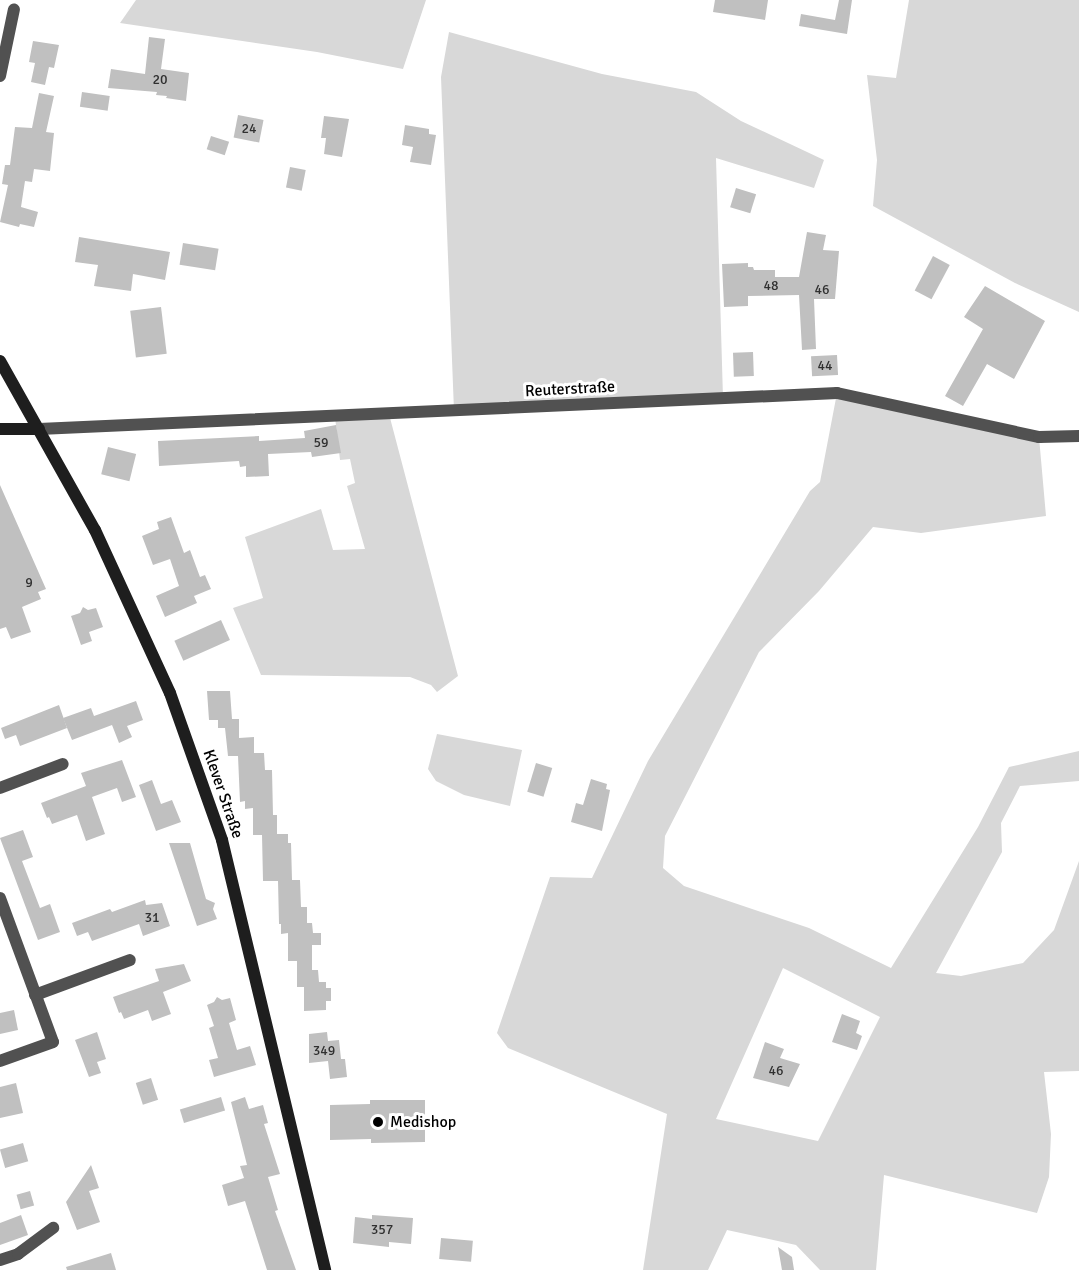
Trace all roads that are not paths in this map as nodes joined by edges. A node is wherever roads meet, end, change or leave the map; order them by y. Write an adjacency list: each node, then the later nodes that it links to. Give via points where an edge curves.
1 (14, 9): 2 (street)
2 (0, 76)
3 (0, 361): 5 (street, Klever Straße)
4 (0, 429): 5 (street)
5 (39, 429): 6 (street, Reuterstraße, via 837,393 1040,437); 15 (street, Klever Straße, via 95,530 166,684 222,840)
6 (1079, 436)
7 (63, 764): 8 (street)
8 (0, 788)
9 (0, 898): 11 (street)
10 (130, 960): 11 (street)
11 (35, 995): 12 (street, via 53,1042)
12 (0, 1061)
13 (54, 1228): 14 (street, via 18,1254)
14 (0, 1260)
15 (325, 1270)

